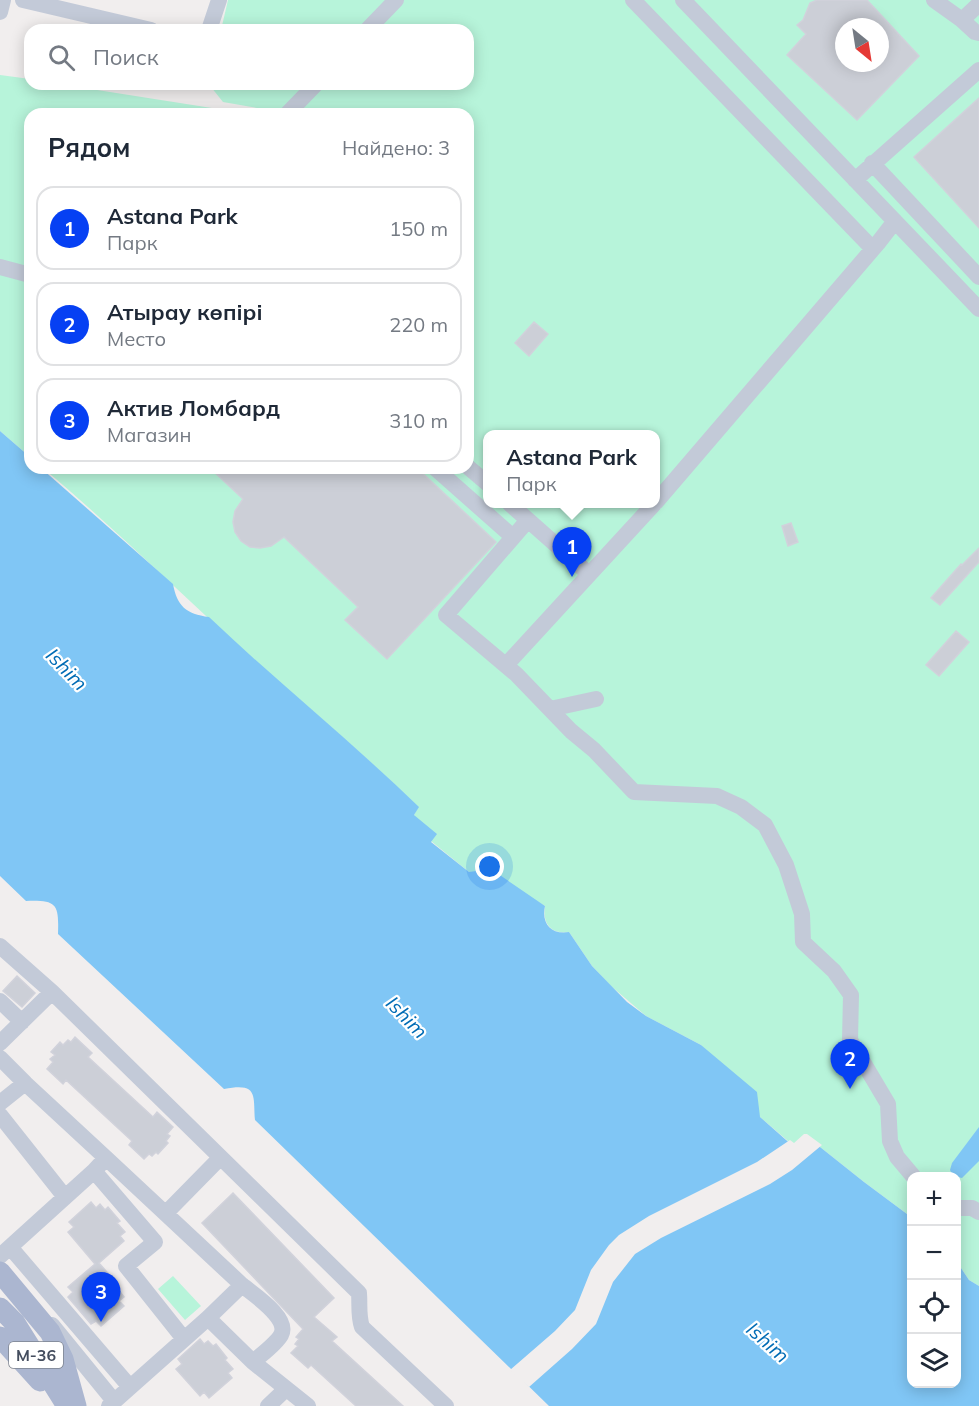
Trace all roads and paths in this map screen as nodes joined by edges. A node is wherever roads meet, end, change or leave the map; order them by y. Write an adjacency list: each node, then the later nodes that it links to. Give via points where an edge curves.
1 (3, 0): 9 (street)
2 (23, 0): 11 (street)
3 (219, 0): 12 (street)
4 (396, 0): 13 (street)
5 (633, 0): 21 (street)
6 (682, 0): 19 (street)
7 (934, 0): 10 (street)
8 (979, 4): 10 (street)
9 (0, 12)
10 (962, 20): 14 (street)
11 (125, 24)
12 (211, 24)
13 (373, 24)
14 (979, 33)
15 (979, 70): 18 (street)
16 (310, 90): 17 (street)
17 (293, 108)
18 (872, 163): 19 (street); 24 (street)
19 (855, 180): 20 (street)
20 (895, 221): 21 (street); 25 (street)
21 (872, 248): 27 (street)
22 (0, 267): 23 (street)
23 (24, 273)
24 (979, 277)
25 (979, 309)
26 (442, 474): 31 (street)
27 (660, 497)
28 (514, 508): 30 (street)
29 (650, 508): 32 (street)
30 (528, 520): 31 (street); 32 (street)
31 (513, 537): 33 (street, via 446,615)
32 (589, 574): 33 (street)
33 (506, 665): 35 (street)
34 (596, 699): 35 (street)
35 (550, 708): 48 (street, via 634,792 717,796 765,825 786,865 802,914 803,942 834,971 851,995 850,1040 888,1104 890,1141)
36 (0, 946): 37 (street)
37 (52, 992): 39 (street); 46 (street)
38 (0, 1001): 39 (street)
39 (22, 1022): 40 (street)
40 (0, 1043)
41 (0, 1058): 42 (street)
42 (25, 1083): 43 (street); 45 (street)
43 (0, 1103)
44 (0, 1115): 49 (street)
45 (106, 1158): 47 (street); 52 (street)
46 (220, 1158): 52 (street); 68 (street, via 359,1293 357,1314 362,1327)
47 (94, 1171): 49 (street); 59 (street, via 155,1242 126,1266)
48 (910, 1172)
49 (66, 1197): 53 (street)
50 (961, 1208): 51 (street)
51 (979, 1212)
52 (166, 1213): 55 (street)
53 (3, 1254): 61 (street); 63 (street)
54 (0, 1272): 65 (main road, via 50,1332 63,1359)
55 (242, 1285): 57 (street); 60 (street, via 281,1318 283,1327 281,1335)
56 (0, 1308): 64 (main road, M-36, via 15,1323)
57 (208, 1318): 59 (street); 60 (street)
58 (0, 1337): 64 (main road, M-36)
59 (184, 1340): 61 (street)
60 (253, 1362): 62 (street)
61 (130, 1387): 63 (street)
62 (286, 1389): 66 (street); 67 (street)
63 (111, 1404)
64 (64, 1406)
65 (76, 1406)
66 (268, 1406)
67 (308, 1406)
68 (447, 1406)

